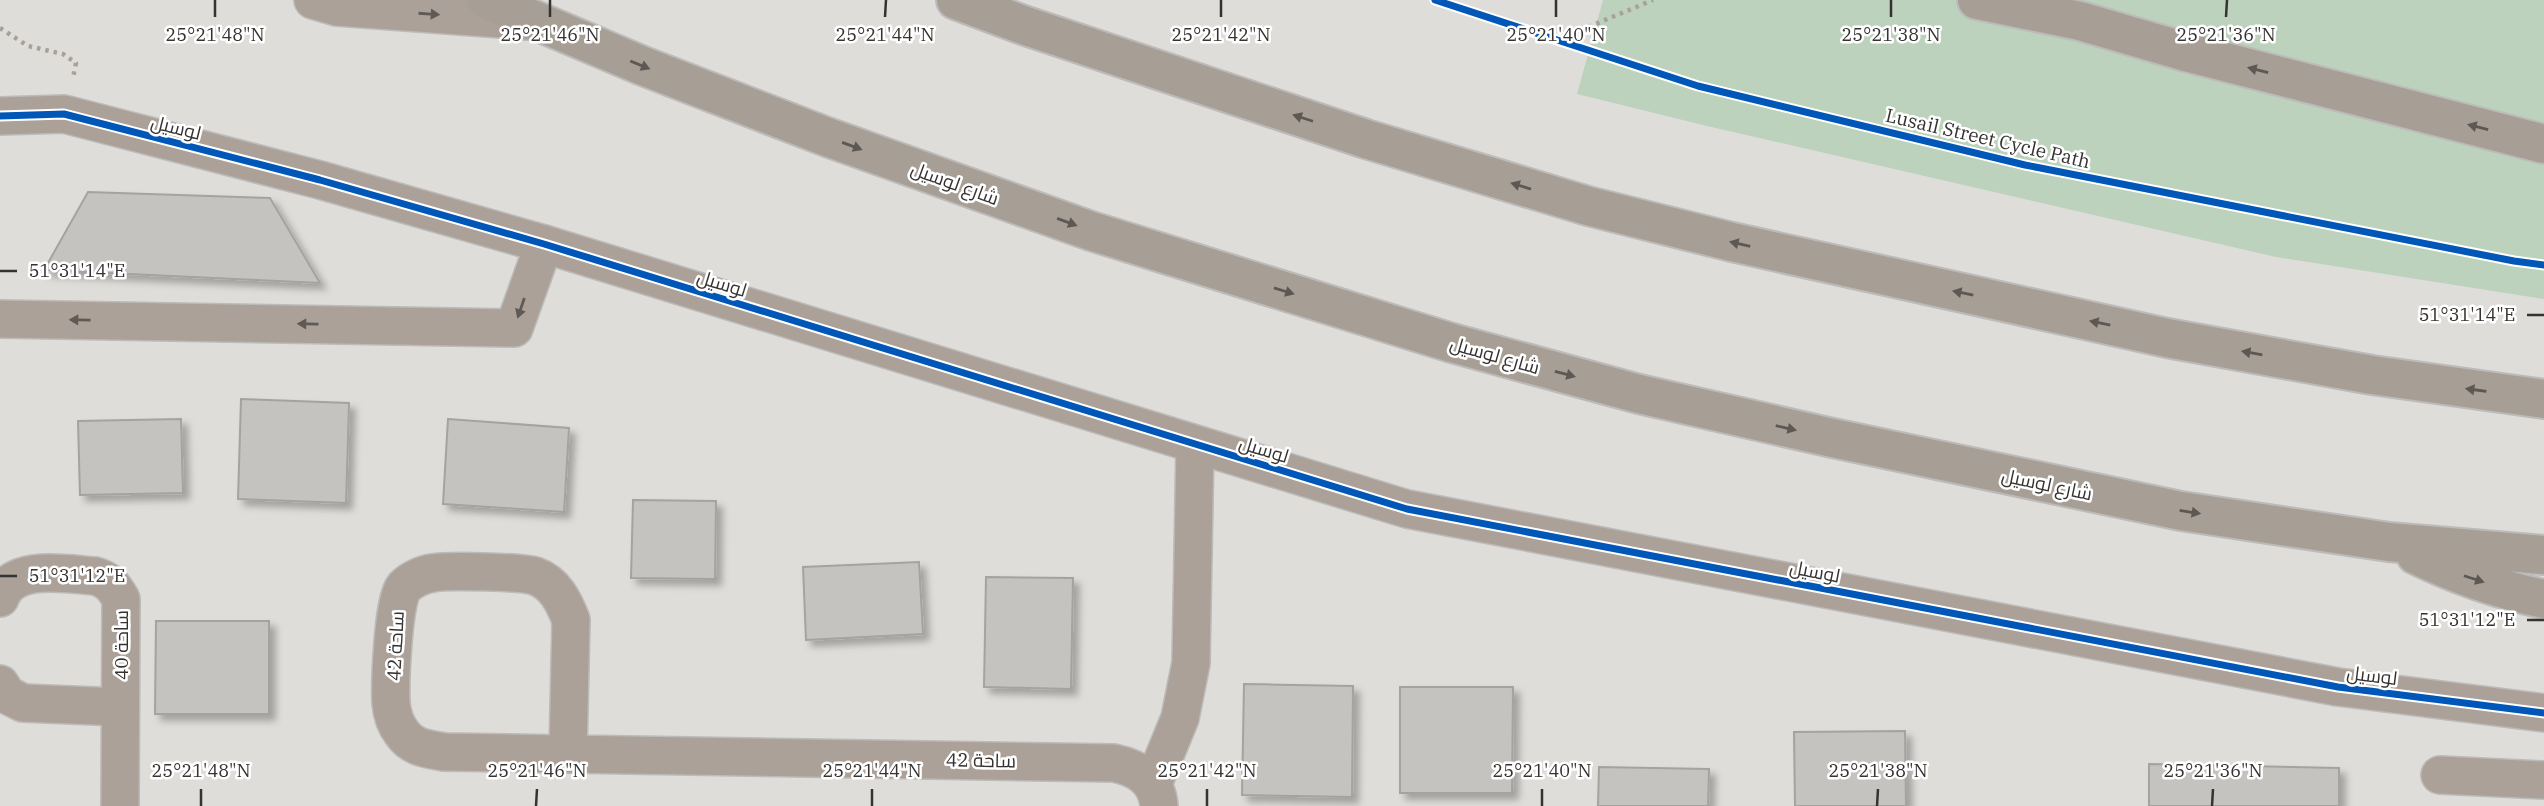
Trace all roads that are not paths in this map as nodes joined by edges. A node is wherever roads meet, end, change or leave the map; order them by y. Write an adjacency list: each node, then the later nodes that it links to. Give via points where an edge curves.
1 (313, 0): 6 (street, one-way to 6, via 337,7)
2 (487, 0): 6 (highway, شارع لوسيل)
3 (956, 0): 5 (highway)
4 (1978, 0): 8 (highway, one-way to 4, via 2080,21)
5 (1023, 13): 11 (highway, one-way to 5, via 2372,375 2167,338 1588,206 1366,139)
6 (532, 21): 13 (highway, شارع لوسيل, one-way to 13, via 814,132 1090,231 1452,343 1639,394 2004,475 2181,510)
7 (0, 116): 9 (street, لوسيل, via 64,114)
8 (2544, 144)
9 (544, 244): 10 (street, one-way to 10, via 514,328); 12 (street, لوسيل)
10 (0, 319)
11 (2544, 399)
12 (1195, 445): 19 (street, لوسيل, via 1407,509 2338,687); 23 (street, via 1191,663)
13 (2389, 542): 14 (highway, شارع لوسيل); 16 (highway, one-way to 16, via 2448,570)
14 (2544, 555)
15 (0, 598): 18 (street, ساحة 40, via 15,579 29,574 96,576 114,586 121,599)
16 (2544, 599)
17 (0, 684): 18 (street, ساحة 40, via 7,695 23,703)
18 (120, 707): 24 (street, ساحة 40)
19 (2544, 713)
20 (569, 753): 20 (street, ساحة 42, via 571,620 563,600 550,586 535,576 513,573 433,573 404,587 395,616 391,703 403,736 416,747 444,752); 23 (street, ساحة 42, via 1114,763 1143,774)
21 (2440, 775): 22 (street)
22 (2544, 780)
23 (1156, 795)
24 (120, 806)

